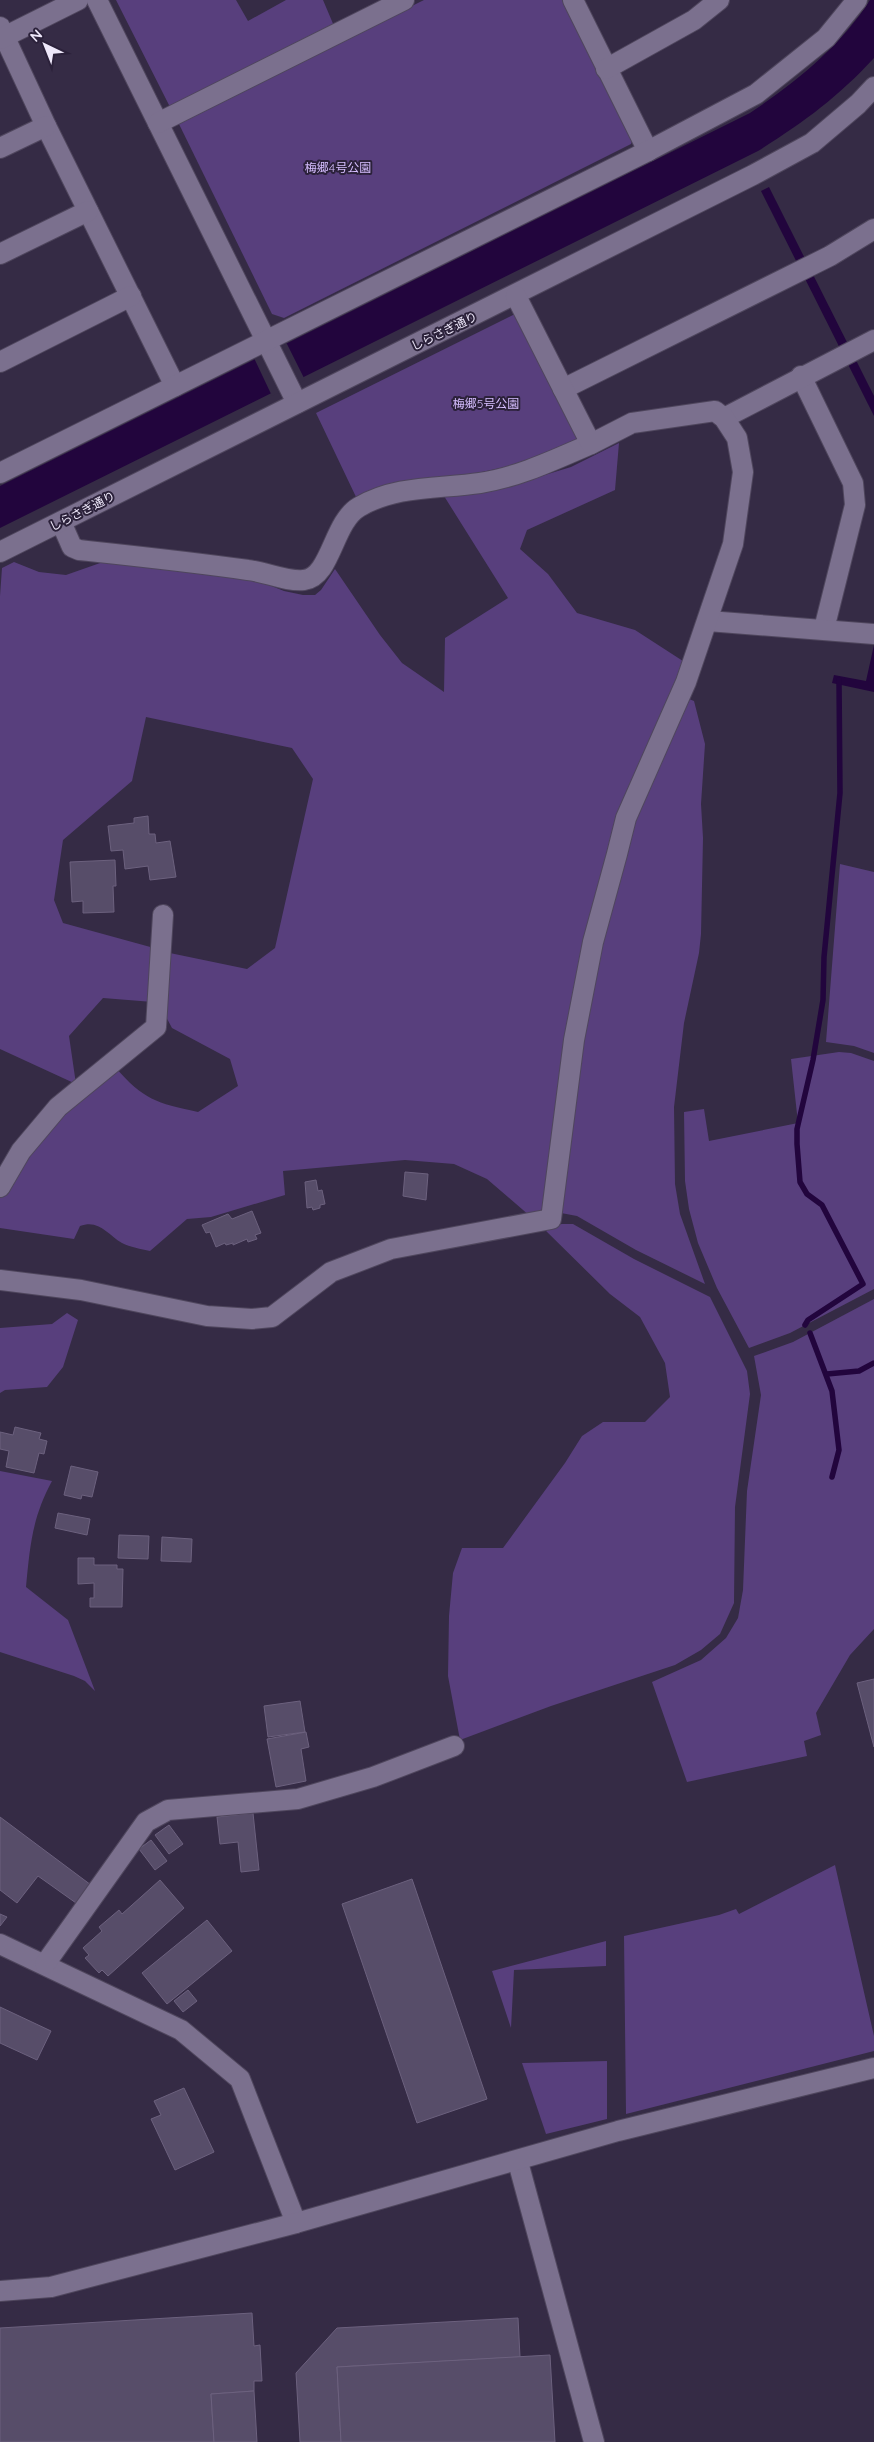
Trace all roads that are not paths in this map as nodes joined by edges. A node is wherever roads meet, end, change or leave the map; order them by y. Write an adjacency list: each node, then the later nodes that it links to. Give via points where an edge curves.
1 (78, 0): 7 (street)
2 (97, 0): 10 (street)
3 (404, 0): 10 (street)
4 (572, 0): 8 (street)
5 (720, 0): 8 (street, via 694,20)
6 (857, 0): 13 (street, via 826,38 756,94)
7 (2, 34): 11 (street)
8 (606, 69): 13 (street)
9 (874, 87): 18 (street, しらさぎ通り, via 812,142)
10 (158, 122): 20 (street)
11 (46, 126): 12 (street); 14 (street)
12 (0, 148)
13 (648, 151): 20 (street)
14 (88, 211): 16 (street); 17 (street)
15 (874, 229): 24 (street, via 830,256)
16 (0, 254)
17 (131, 296): 21 (street); 23 (street)
18 (516, 296): 24 (street); 25 (street, しらさぎ通り)
19 (874, 340): 22 (street)
20 (269, 345): 23 (street); 25 (street)
21 (0, 362)
22 (802, 376): 26 (street); 32 (street, via 853,483 855,506)
23 (175, 386): 28 (street)
24 (563, 389): 27 (street)
25 (293, 395): 29 (street, しらさぎ通り)
26 (724, 418): 27 (street, via 715,411 632,423); 31 (street, via 736,438 743,472 733,544)
27 (591, 444): 29 (street, via 535,467 482,482 391,492 371,501 346,518 322,570 315,577 304,580 184,561 79,550 72,547)
28 (0, 473)
29 (60, 522): 30 (street, しらさぎ通り)
30 (0, 552)
31 (708, 621): 32 (street); 36 (street, via 686,682 626,818 593,942 574,1040 552,1219 390,1249 331,1272 272,1317 207,1316 81,1290)
32 (824, 629): 33 (street)
33 (874, 634)
34 (163, 915): 35 (street, via 156,1027 58,1107 21,1151)
35 (0, 1187)
36 (0, 1280)
37 (454, 1746): 39 (street, via 373,1777 298,1799 168,1810 146,1822)
38 (0, 1944): 39 (street)
39 (44, 1964): 42 (street, via 181,2030 240,2079)
40 (874, 2068): 41 (street, via 618,2131)
41 (518, 2162): 42 (street); 44 (street)
42 (296, 2224): 43 (street, via 51,2287)
43 (0, 2292)
44 (594, 2442)

